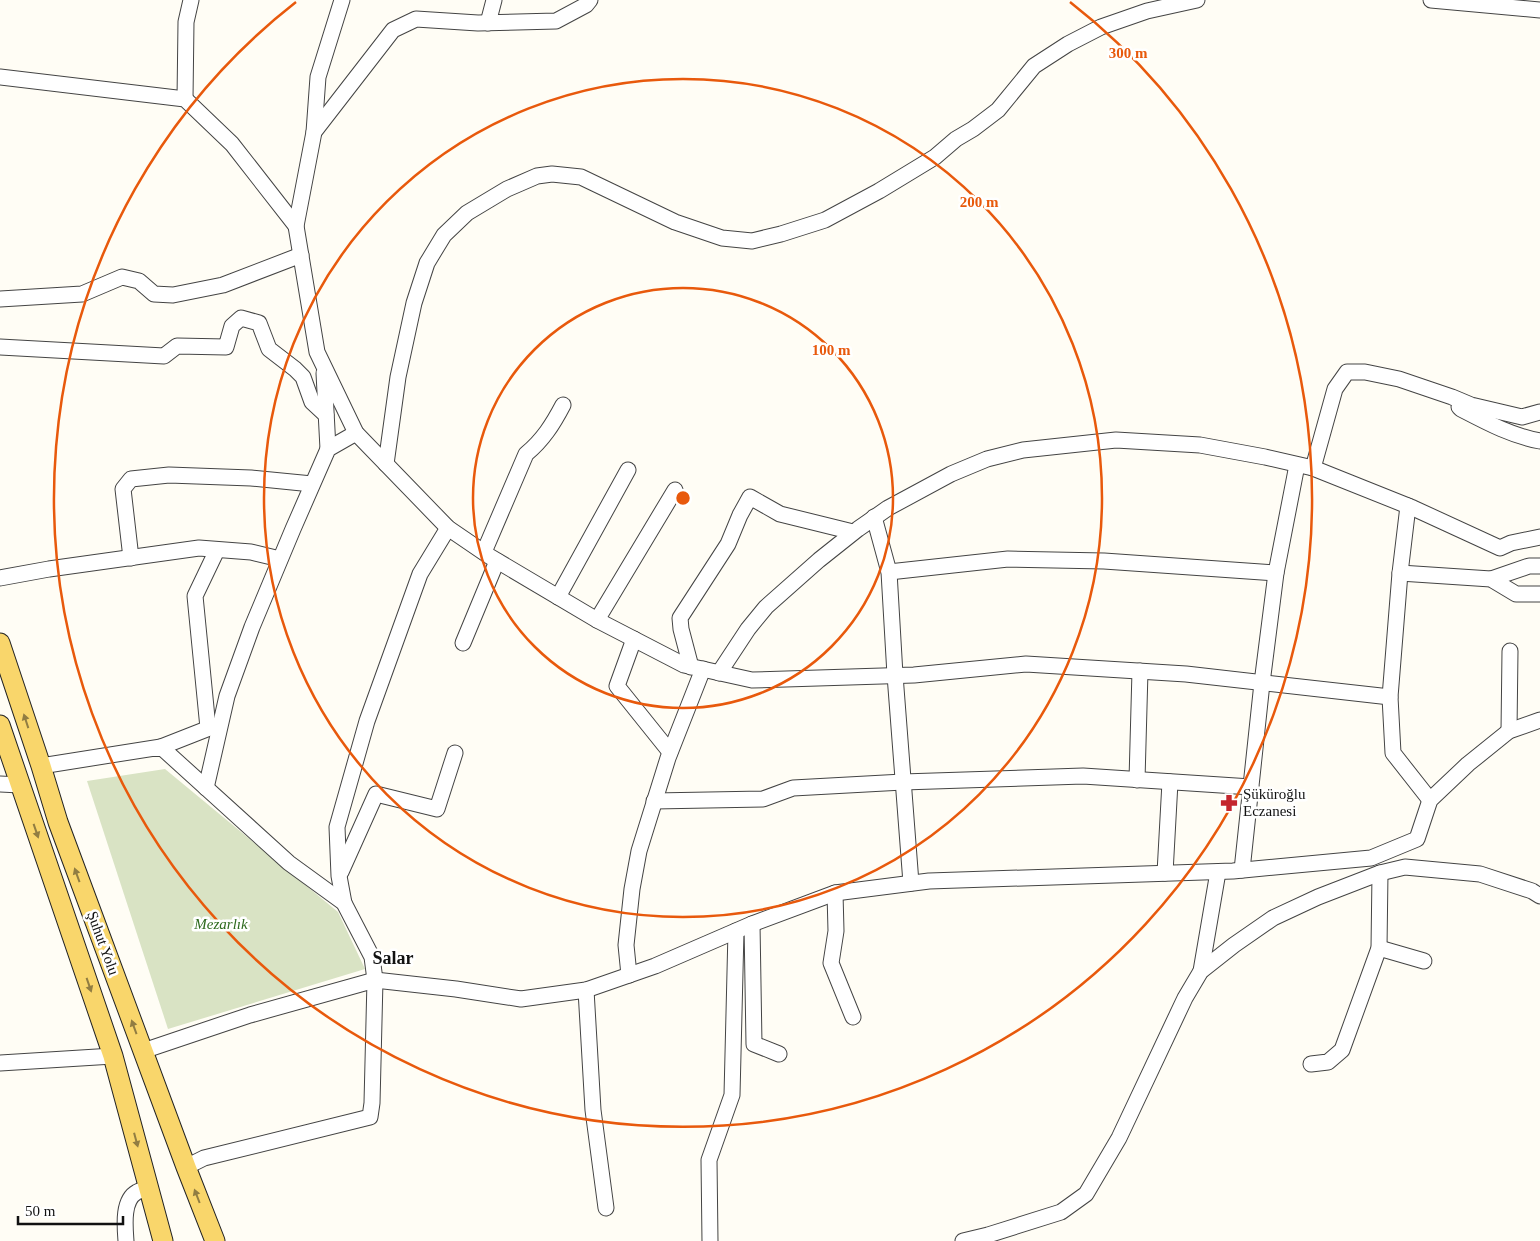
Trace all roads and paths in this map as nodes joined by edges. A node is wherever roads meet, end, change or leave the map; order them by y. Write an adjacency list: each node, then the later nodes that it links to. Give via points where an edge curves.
1 (191, 0): 10 (street, via 186,22)
2 (342, 0): 11 (street, via 318,77)
3 (494, 0): 8 (street)
4 (590, 0): 8 (street, via 556,21)
5 (1196, 0): 24 (street, via 1147,11 1101,27 1068,44 1034,66 998,110 935,157 825,220 781,234 752,240 722,238 675,222 582,177 537,176 507,189 468,213 444,235 427,263 398,377)
6 (1431, 0): 7 (street)
7 (1540, 10)
8 (488, 23): 11 (street, via 416,19 393,30)
9 (0, 77): 10 (street)
10 (186, 99): 12 (street, via 232,144)
11 (314, 132): 12 (street)
12 (296, 226): 13 (street)
13 (301, 255): 14 (street, via 223,286 173,295 154,294 139,281 122,277 82,294); 16 (street, via 317,352)
14 (0, 298)
15 (0, 347): 20 (street, via 164,356 177,346 226,347 232,326 241,318 258,323 269,349 303,377 312,402)
16 (324, 366): 20 (street); 21 (street)
17 (1452, 397): 19 (street, via 1522,417); 22 (street, via 1461,409 1474,416); 26 (street, via 1399,379 1347,372 1335,389)
18 (563, 405): 36 (street, via 551,428 526,454)
19 (1540, 412)
20 (326, 415): 23 (street)
21 (356, 433): 23 (street); 24 (street)
22 (1540, 441)
23 (328, 449): 28 (street)
24 (386, 464): 32 (street)
25 (1297, 465): 26 (street); 31 (street, via 1200,445 1116,440 1023,450 987,459 951,474); 42 (street)
26 (1314, 468): 30 (street)
27 (628, 470): 47 (street)
28 (312, 484): 37 (street, via 169,475 131,479 123,489); 38 (street)
29 (675, 490): 48 (street)
30 (1408, 506): 34 (street, via 1500,548); 43 (street)
31 (874, 517): 33 (street); 41 (street)
32 (448, 528): 36 (street); 80 (street, via 420,574 367,721 338,827)
33 (853, 532): 53 (street, via 780,514 750,497 728,544 680,618 680,628); 55 (street, via 766,607)
34 (1540, 537)
35 (217, 550): 37 (street, via 199,548); 38 (street, via 251,552); 61 (street, via 195,596)
36 (484, 552): 39 (street)
37 (131, 558): 44 (street)
38 (280, 559): 61 (street)
39 (498, 561): 47 (street); 51 (street)
40 (1540, 566): 45 (street, via 1529,566)
41 (889, 572): 42 (street, via 1008,559 1104,561); 56 (street)
42 (1276, 573): 57 (street)
43 (1400, 573): 45 (street); 58 (street)
44 (0, 578)
45 (1491, 579): 46 (street, via 1516,594)
46 (1540, 594)
47 (558, 597): 48 (street)
48 (597, 620): 49 (street)
49 (634, 639): 53 (street, via 684,665); 64 (street, via 617,686)
50 (0, 643): 66 (main road, Şuhut Yolu, one-way to 50)
51 (463, 643)
52 (1510, 651): 62 (street)
53 (697, 668): 55 (street); 64 (street)
54 (1140, 671): 56 (street, via 1026,664); 57 (street); 67 (street)
55 (719, 673): 56 (street, via 752,680)
56 (895, 675): 68 (street)
57 (1262, 683): 58 (street); 72 (street)
58 (1390, 697): 74 (street, via 1393,753)
59 (1540, 720): 62 (street)
60 (0, 725): 71 (main road)
61 (214, 726): 63 (street); 73 (street)
62 (1509, 731): 74 (street)
63 (161, 747): 66 (street); 73 (street)
64 (670, 752): 75 (street)
65 (455, 753): 80 (street, via 437,809 376,794)
66 (41, 766): 94 (main road, Şuhut Yolu, one-way to 66, via 58,822)
67 (1137, 780): 68 (street, via 1083,776); 69 (street)
68 (903, 782): 75 (street, via 793,788 763,798); 81 (street)
69 (1170, 782): 72 (street); 78 (street)
70 (0, 784): 71 (street)
71 (20, 785): 96 (main road, one-way to 96)
72 (1251, 787): 76 (street)
73 (206, 788): 84 (street, via 289,863)
74 (1430, 800): 76 (street, via 1417,839 1371,858)
75 (654, 801): 90 (street, via 638,851 632,889 626,945)
76 (1242, 870): 77 (street)
77 (1218, 872): 78 (street); 89 (street)
78 (1165, 873): 81 (street)
79 (1380, 873): 83 (street, via 1405,867 1480,874); 87 (street); 89 (street, via 1273,918)
80 (340, 876): 84 (street)
81 (911, 883): 82 (street)
82 (835, 893): 85 (street); 93 (street, via 836,931 831,963)
83 (1540, 896)
84 (344, 903): 91 (street, via 372,957)
85 (752, 924): 86 (street); 95 (street, via 754,1044)
86 (736, 931): 90 (street); 105 (street, via 732,1095 709,1160)
87 (1380, 948): 88 (street); 98 (street, via 1342,1050 1328,1062)
88 (1424, 961)
89 (1201, 971): 106 (street, via 1119,1138 1086,1194 1061,1212)
90 (629, 975): 92 (street)
91 (375, 980): 92 (street, via 521,999); 94 (street, via 250,1015); 99 (street, via 370,1117 204,1158)
92 (586, 990): 101 (street, via 593,1110)
93 (853, 1017)
94 (143, 1051): 99 (main road, Şuhut Yolu)
95 (779, 1054)
96 (113, 1056): 97 (street); 100 (main road, one-way to 100)
97 (0, 1063)
98 (1311, 1064)
99 (186, 1167): 104 (main road, Şuhut Yolu, one-way to 99)
100 (149, 1188): 102 (street, via 137,1192 126,1208); 103 (main road)
101 (606, 1208)
102 (126, 1241)
103 (163, 1241)
104 (215, 1241)
105 (710, 1241)
106 (963, 1241)

